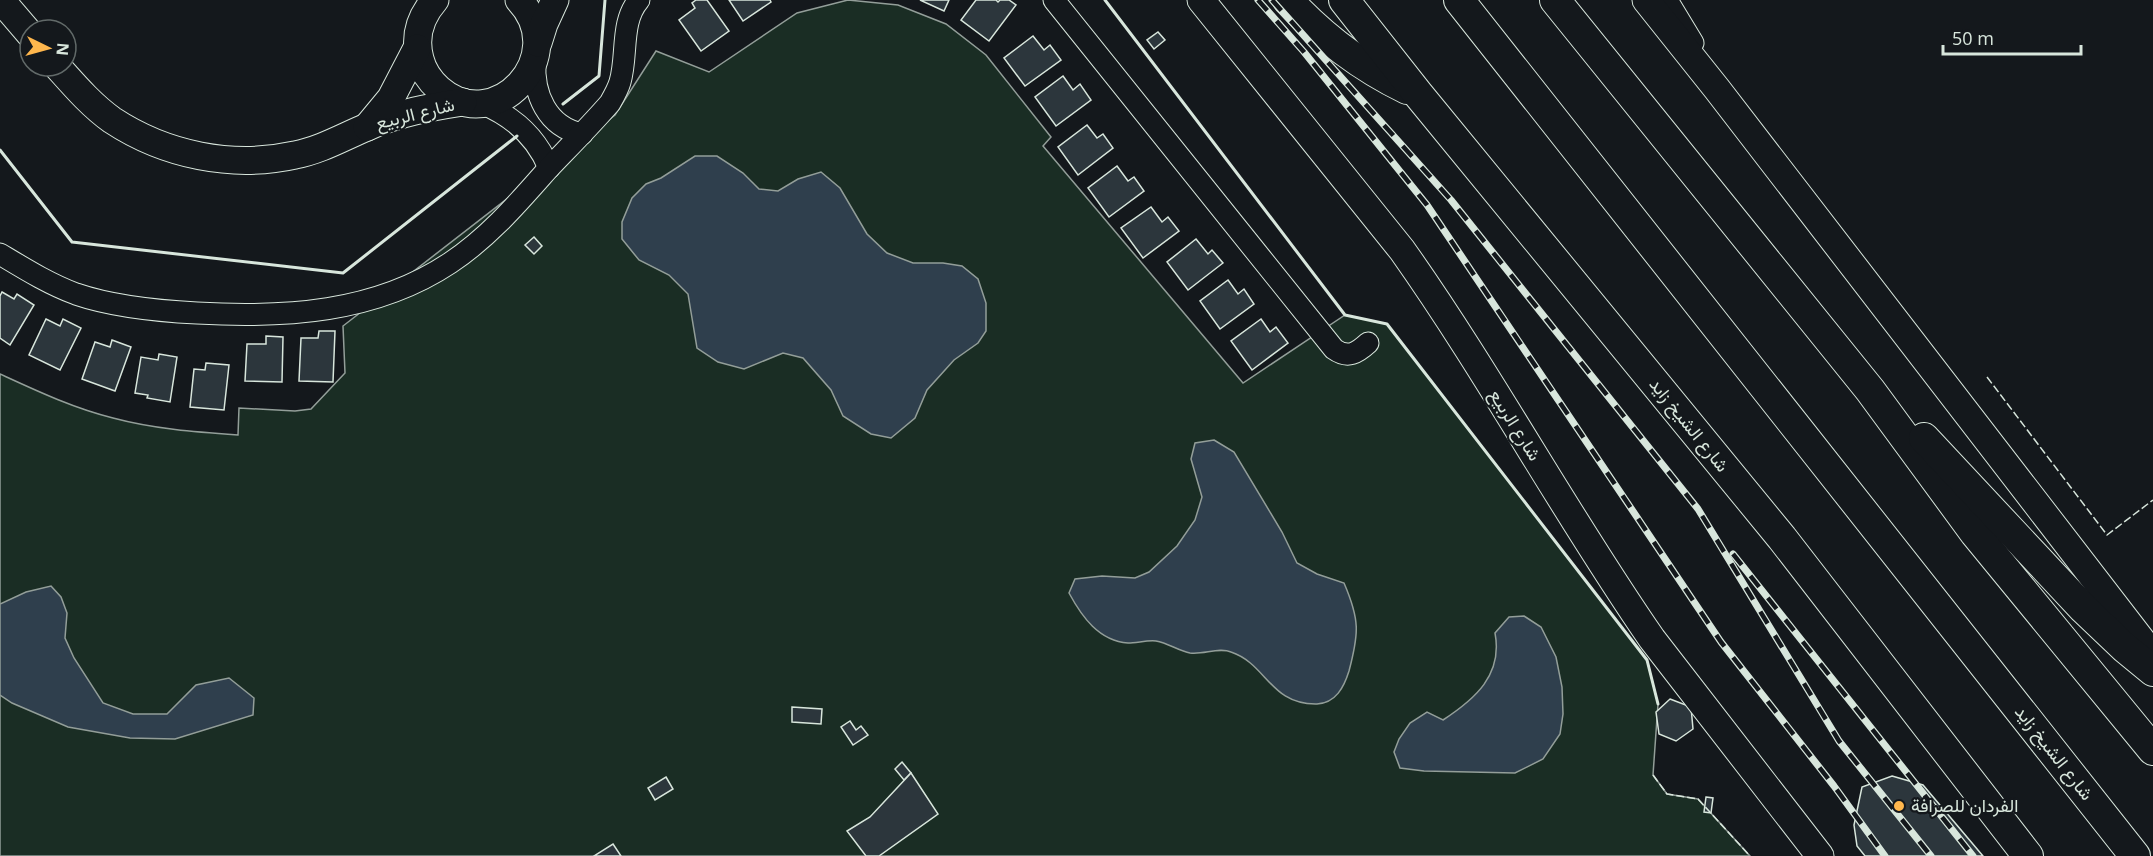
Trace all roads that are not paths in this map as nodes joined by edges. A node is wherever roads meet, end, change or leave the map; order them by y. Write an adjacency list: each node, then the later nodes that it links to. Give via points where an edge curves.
1 (1, 0): 14 (main road)
2 (435, 0): 15 (main road, شارع الربيع, via 419,27)
3 (519, 0): 16 (main road, via 535,25)
4 (555, 0): 16 (main road)
5 (639, 0): 24 (street, via 628,20 622,75 616,93)
6 (1054, 0): 27 (street, via 1334,349 1352,354)
7 (1201, 0): 32 (main road, شارع الربيع, via 1402,250 1652,639)
8 (1288, 0): 19 (highway, via 1345,52)
9 (1344, 0): 19 (highway, شارع الشيخ زايد)
10 (1459, 0): 34 (highway, شارع الشيخ زايد)
11 (1555, 0): 28 (highway)
12 (1646, 0): 18 (main road)
13 (1667, 0): 18 (street)
14 (18, 20)
15 (417, 48): 20 (main road, via 432,82 446,95); 22 (main road, شارع الربيع, via 391,98)
16 (537, 52): 20 (main road, شارع الربيع, via 527,77 515,90 499,99); 21 (street, via 536,85)
17 (68, 78): 22 (main road, شارع الربيع, via 111,119 145,139 219,160 257,161 295,155 332,144)
18 (1717, 89): 29 (main road)
19 (1418, 94): 33 (highway, شارع الشيخ زايد, via 1782,538)
20 (472, 103): 22 (main road, شارع الربيع, via 405,114); 23 (street, via 502,113)
21 (545, 108): 23 (street); 24 (street, via 560,126)
22 (367, 126)
23 (521, 127): 25 (street, via 538,145)
24 (582, 134): 25 (street)
25 (549, 168): 26 (street, via 481,241 448,264 375,298 336,308 256,315 161,311 79,294 45,281)
26 (0, 254)
27 (1368, 343)
28 (1870, 390): 30 (highway, via 1920,434 2084,609); 31 (highway, via 1964,519)
29 (2153, 655)
30 (2153, 670)
31 (2153, 750)
32 (1820, 856)
33 (2028, 856)
34 (2135, 856)

